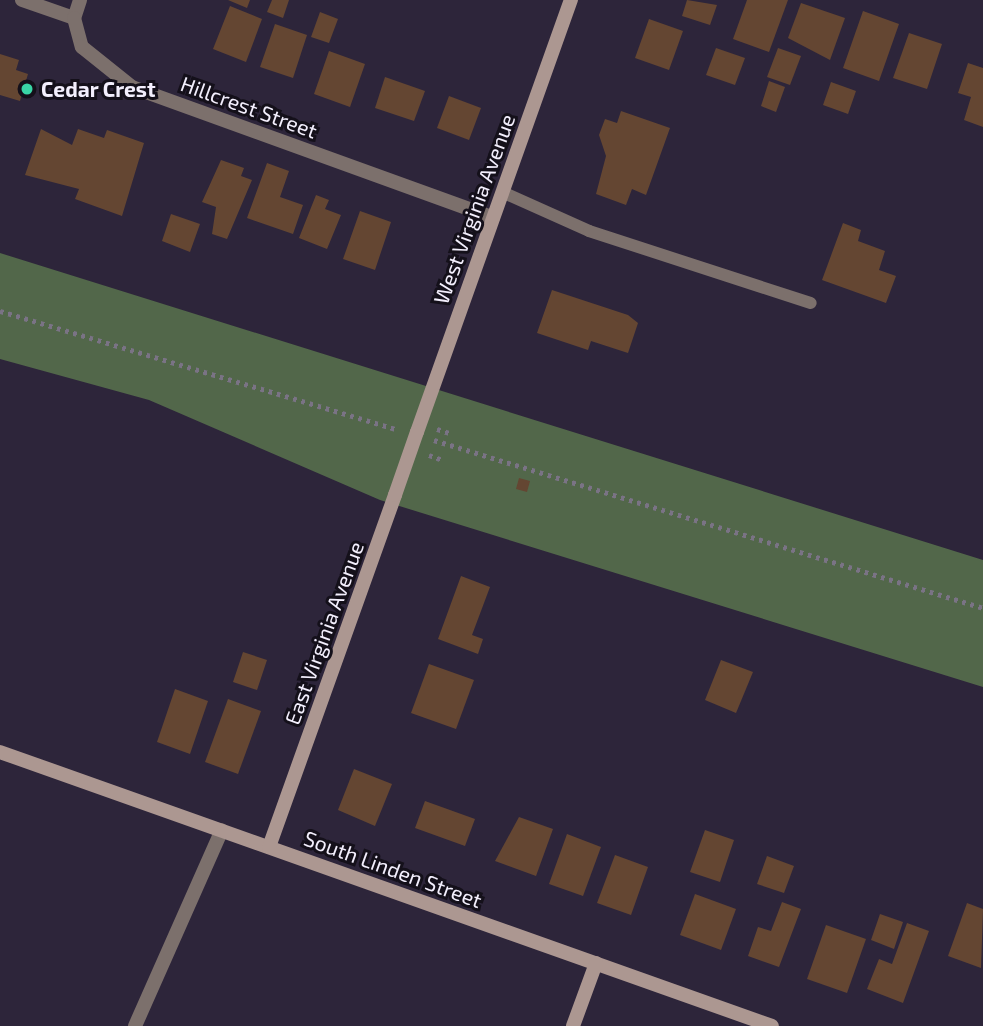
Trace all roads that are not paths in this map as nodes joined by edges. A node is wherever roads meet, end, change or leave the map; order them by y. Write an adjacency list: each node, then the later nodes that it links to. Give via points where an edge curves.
1 (22, 0): 4 (street)
2 (80, 0): 4 (street)
3 (571, 0): 5 (street, West Virginia Avenue)
4 (74, 19): 6 (street, Hillcrest Street, via 75,35 91,59 132,87)
5 (502, 192): 6 (street, West Virginia Avenue); 7 (lane, via 589,232)
6 (494, 218): 8 (street, West Virginia Avenue)
7 (811, 303)
8 (415, 434): 11 (street, East Virginia Avenue, bridge)
9 (0, 752): 10 (street, South Linden Street)
10 (222, 831): 11 (street, South Linden Street); 13 (street)
11 (269, 847): 12 (street, South Linden Street)
12 (596, 963): 14 (street); 15 (street, South Linden Street)
13 (135, 1026)
14 (573, 1026)
15 (772, 1026)

